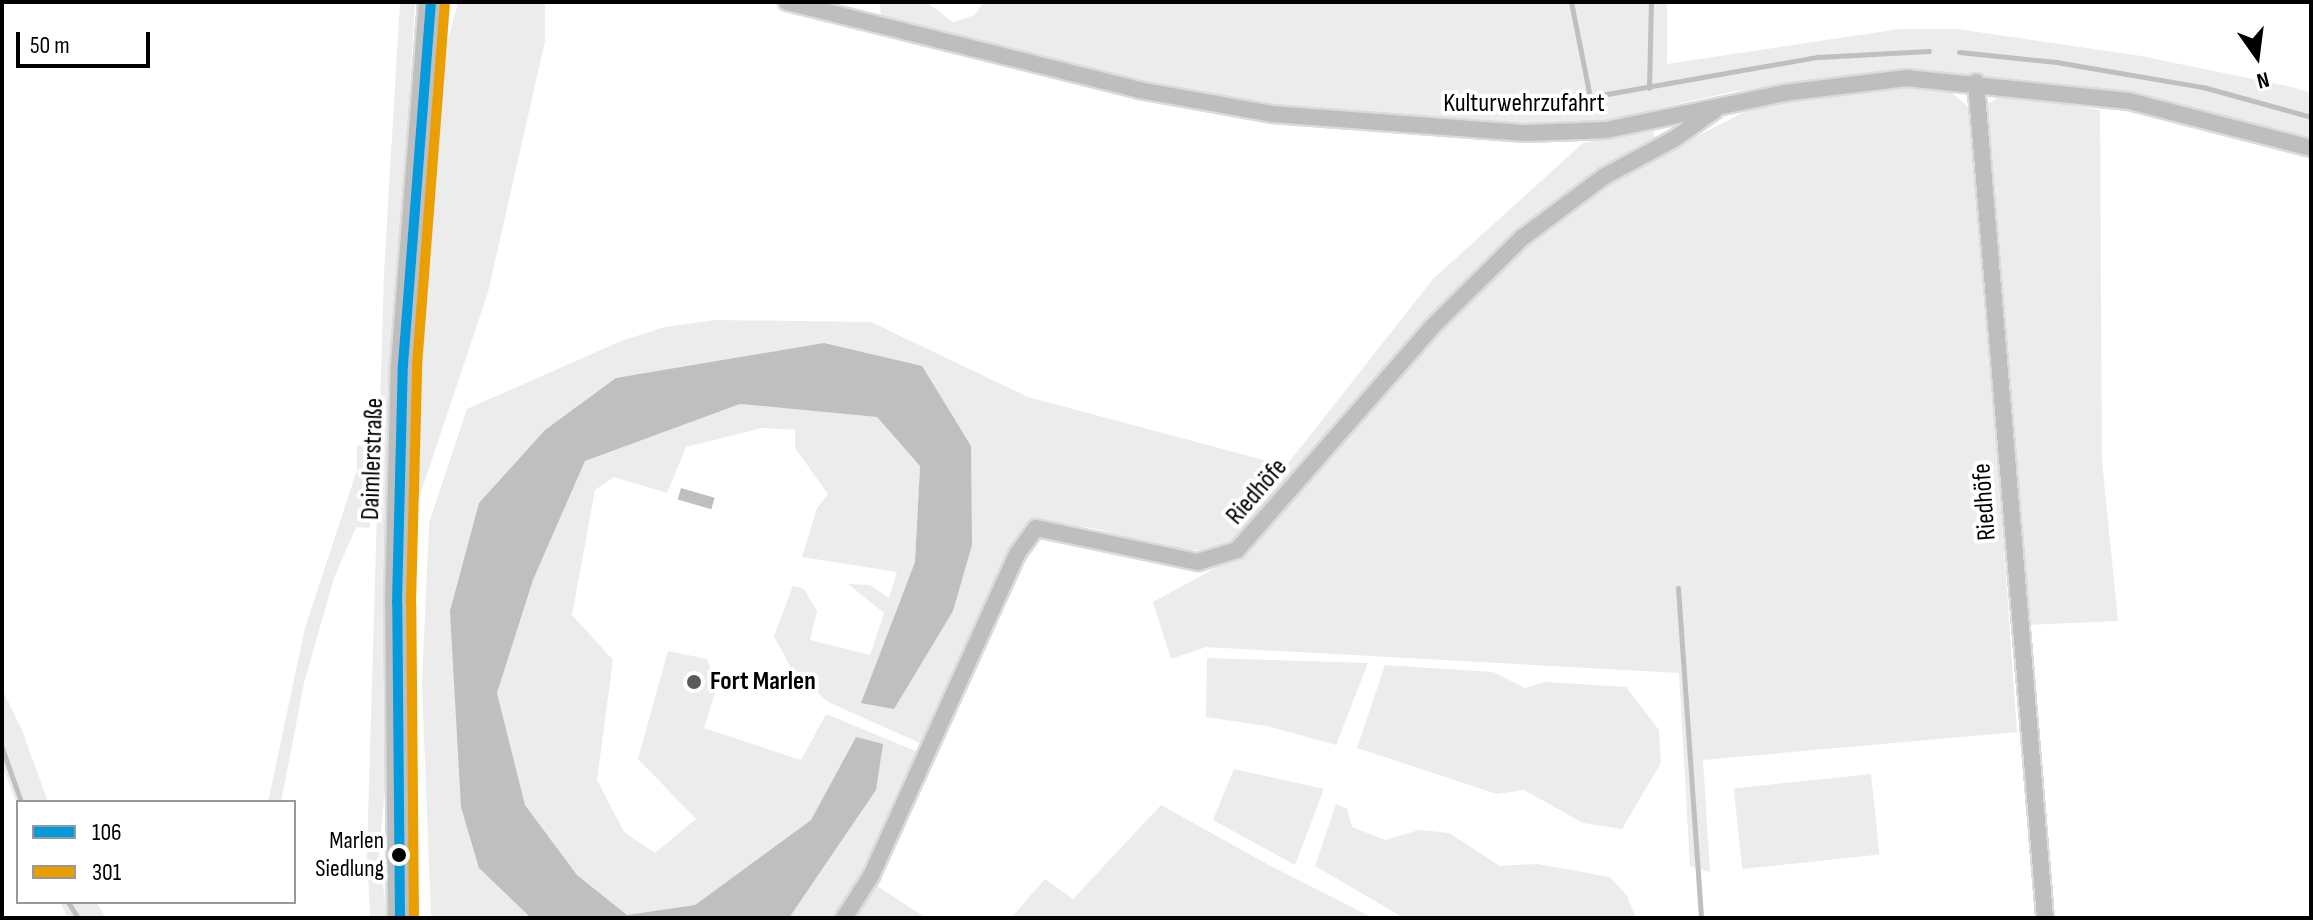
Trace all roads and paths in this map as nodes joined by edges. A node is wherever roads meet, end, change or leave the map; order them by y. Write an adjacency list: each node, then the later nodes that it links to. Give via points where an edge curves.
1 (431, 2): 6 (main road, Daimlerstraße, via 403,365 397,603)
2 (787, 2): 4 (street, Kulturwehrzufahrt, via 1139,90 1272,114 1526,133 1606,130)
3 (1976, 82): 4 (street, Kulturwehrzufahrt, via 1863,80); 5 (street, Kulturwehrzufahrt, via 2129,101); 8 (street, Riedhöfe)
4 (1720, 107): 7 (street, Riedhöfe, via 1605,176 1522,238 1432,327 1237,550 1198,562 1036,528 871,876)
5 (2311, 148)
6 (400, 918)
7 (844, 918)
8 (2045, 918)

